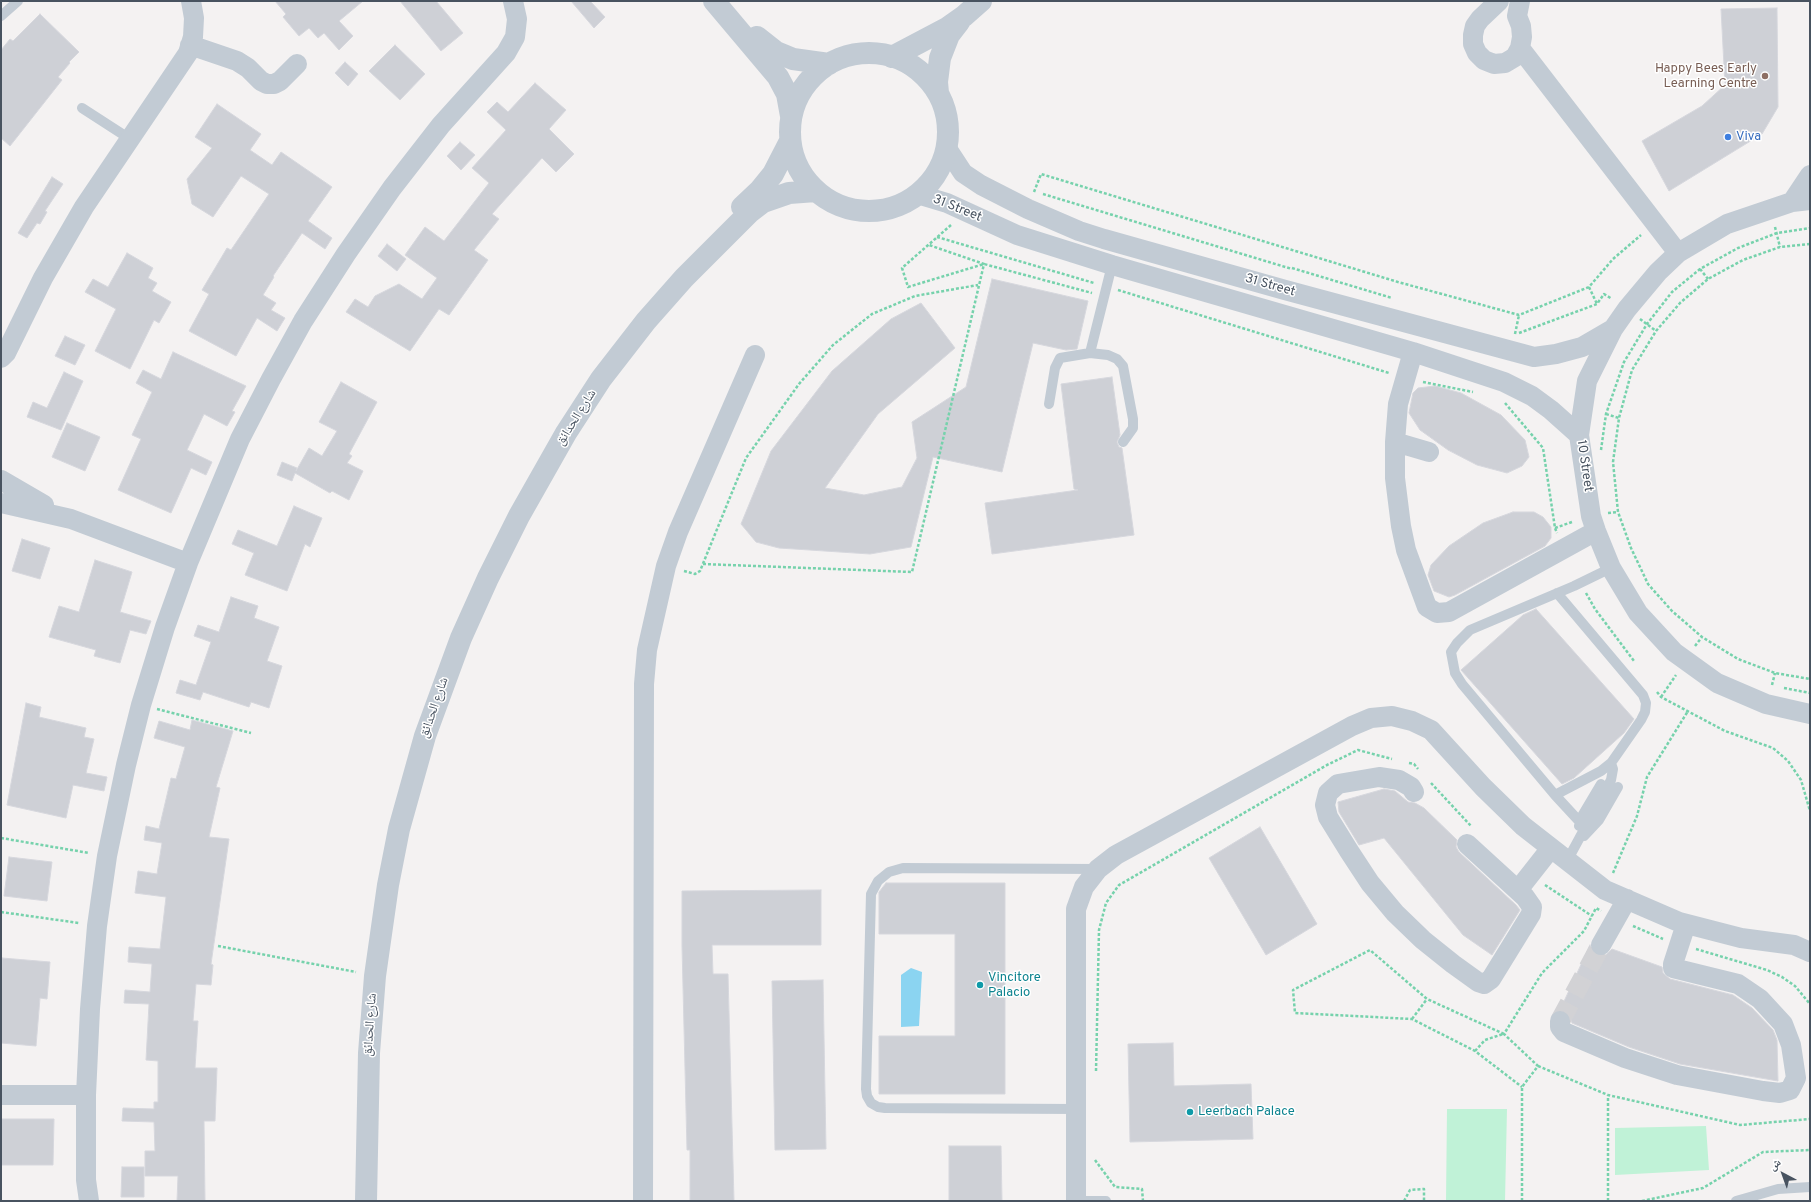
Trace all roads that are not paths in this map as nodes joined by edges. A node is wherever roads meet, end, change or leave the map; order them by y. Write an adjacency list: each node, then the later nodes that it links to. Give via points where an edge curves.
1 (18, 1): 9 (lane)
2 (191, 1): 11 (street, via 194,18)
3 (512, 1): 43 (street, via 517,19 515,37 506,53 441,125 392,188 303,321 240,439)
4 (714, 1): 18 (street, via 778,77 787,94)
5 (725, 1): 15 (street, via 754,34 776,52 793,60)
6 (981, 1): 10 (street)
7 (1499, 1): 12 (street, via 1475,26 1473,44 1477,53 1484,60 1494,64 1505,63 1515,57)
8 (1520, 1): 12 (street, via 1516,16 1521,26)
9 (1, 16)
10 (964, 16): 13 (street); 16 (street, via 949,35 940,58)
11 (190, 45): 14 (street, via 237,61 267,84 280,81); 19 (street, via 179,68)
12 (1520, 48): 26 (street)
13 (892, 56): 15 (street, via 857,54 842,57); 16 (street, via 919,70)
14 (297, 64)
15 (829, 64): 18 (street, via 805,85)
16 (938, 94): 21 (street, via 947,122)
17 (82, 108): 19 (lane)
18 (791, 116): 20 (street)
19 (130, 139): 33 (street, via 84,207 42,278)
20 (790, 141): 23 (street, via 798,168); 28 (street, via 760,190 694,257)
21 (946, 147): 24 (street, via 934,176); 29 (street, 31 Street, via 963,172 1028,209 1104,239 1285,290 1534,358 1582,347)
22 (1810, 175): 25 (street)
23 (816, 191): 24 (street, via 844,207 875,211 890,208); 28 (street, via 789,193 763,202)
24 (917, 194): 27 (street, 31 Street, via 947,203 1017,235)
25 (1801, 201): 26 (street, 10 Street, via 1727,224)
26 (1678, 254): 29 (street, 10 Street, via 1658,272)
27 (1112, 266): 30 (street, 31 Street); 31 (lane)
28 (684, 278): 71 (street, شارع الحدائق, via 629,342 566,433 519,516 488,578 461,638 438,699 414,773 388,885 375,976 369,1053)
29 (1613, 330): 35 (street, 10 Street, via 1587,381)
30 (1413, 352): 35 (street, 31 Street, via 1504,382 1532,396); 37 (street, via 1398,404)
31 (1090, 353): 34 (lane, via 1060,358); 36 (lane, via 1108,355 1117,359 1123,366 1133,428)
32 (755, 356): 72 (street, via 678,532 666,566 647,650 644,684)
33 (3, 361)
34 (1049, 404)
35 (1579, 436): 42 (street, 10 Street, via 1591,516)
36 (1123, 442)
37 (1395, 442): 38 (street); 42 (street, via 1395,478 1406,550 1418,588 1431,611 1449,612)
38 (1429, 452)
39 (1, 480): 41 (street)
40 (1, 503): 41 (street)
41 (71, 519): 43 (street)
42 (1603, 526): 44 (street, 10 Street)
43 (188, 563): 65 (street, via 165,626 142,705 126,765 107,856 97,926)
44 (1611, 568): 45 (lane); 46 (street, 10 Street, via 1638,613 1674,652 1686,661 1717,683 1766,704)
45 (1557, 593): 47 (lane, via 1643,695 1646,703 1645,712); 51 (lane, via 1470,630 1457,642 1452,652 1454,673)
46 (1810, 714)
47 (1611, 763): 51 (lane); 54 (lane, via 1611,780)
48 (1601, 784): 52 (lane)
49 (1422, 786): 58 (street, via 1411,787 1399,780 1379,777 1338,784 1328,792 1325,805 1328,817 1370,883 1423,940 1478,982 1487,983 1531,914)
50 (1618, 787): 54 (lane, via 1599,820)
51 (1555, 795): 52 (lane)
52 (1579, 821): 54 (lane)
53 (1471, 837): 58 (street)
54 (1577, 843): 56 (lane)
55 (1551, 848): 56 (street); 57 (street, via 1523,826 1483,787 1431,730 1412,720 1392,716 1371,718 1352,726 1116,855); 58 (street)
56 (1567, 861): 59 (street, via 1605,890)
57 (1098, 869): 66 (street, via 1084,887 1076,909); 66 (lane, via 903,868 889,872 878,881 871,894 866,1089 871,1103 885,1108)
58 (1524, 883)
59 (1627, 899): 60 (street); 61 (street)
60 (1686, 924): 62 (street, via 1741,938); 63 (street, via 1673,968 1738,984 1760,999 1783,1024 1791,1045 1796,1078 1790,1090 1780,1093 1763,1091 1677,1074 1625,1058 1564,1032 1560,1027)
61 (1601, 945)
62 (1804, 946)
63 (1560, 1021)
64 (1, 1095): 65 (street)
65 (86, 1095): 67 (street)
66 (1076, 1109): 73 (street)
67 (86, 1180): 69 (street); 70 (street)
68 (1810, 1187): 75 (lane, via 1778,1189)
69 (82, 1201)
70 (89, 1201)
71 (366, 1201)
72 (643, 1201)
73 (1076, 1201): 74 (lane)
74 (1106, 1201)
75 (1736, 1201)

